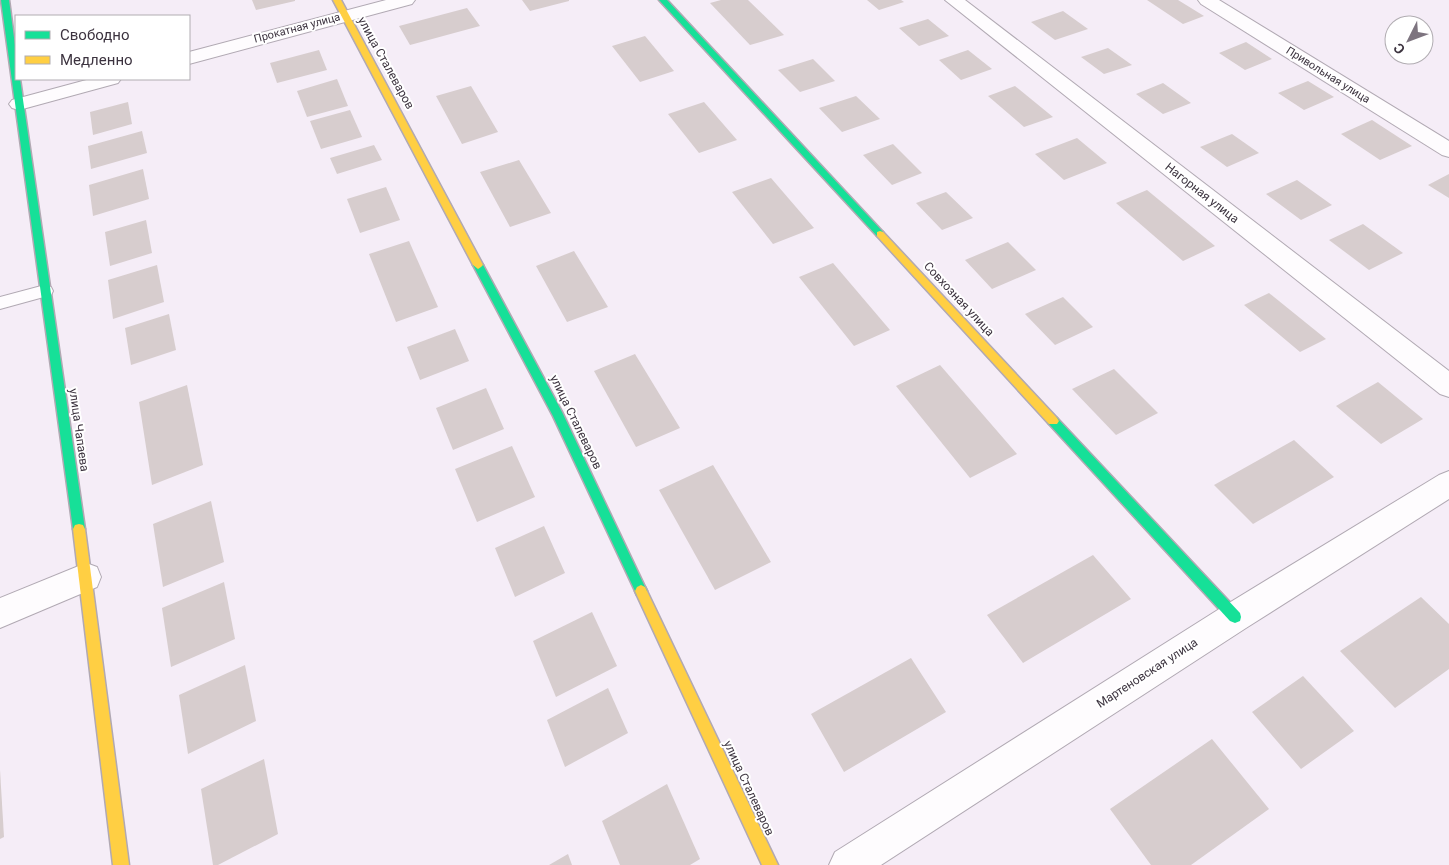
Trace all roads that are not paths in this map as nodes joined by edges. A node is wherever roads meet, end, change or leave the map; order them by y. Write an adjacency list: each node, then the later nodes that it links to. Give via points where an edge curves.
1 (6, 0): 8 (street, улица Чапаева)
2 (406, 0): 6 (street, Прокатная улица)
3 (663, 0): 19 (street, Совхозная улица)
4 (954, 0): 15 (street, Нагорная улица)
5 (1207, 0): 12 (street, Привольная улица)
6 (341, 8): 7 (street, Прокатная улица); 21 (street, улица Сталеваров, via 558,414)
7 (190, 58)
8 (15, 72)
9 (16, 80): 11 (street, улица Чапаева)
10 (107, 80): 11 (street)
11 (19, 104): 13 (street, улица Чапаева)
12 (1449, 150)
13 (45, 291): 14 (lane); 17 (street, улица Чапаева)
14 (0, 303)
15 (1449, 386)
16 (1449, 484): 19 (street, Мартеновская улица)
17 (86, 577): 18 (street); 20 (street, улица Чапаева)
18 (0, 613)
19 (1235, 617): 22 (street, Мартеновская улица)
20 (120, 865)
21 (770, 865)
22 (848, 865)

